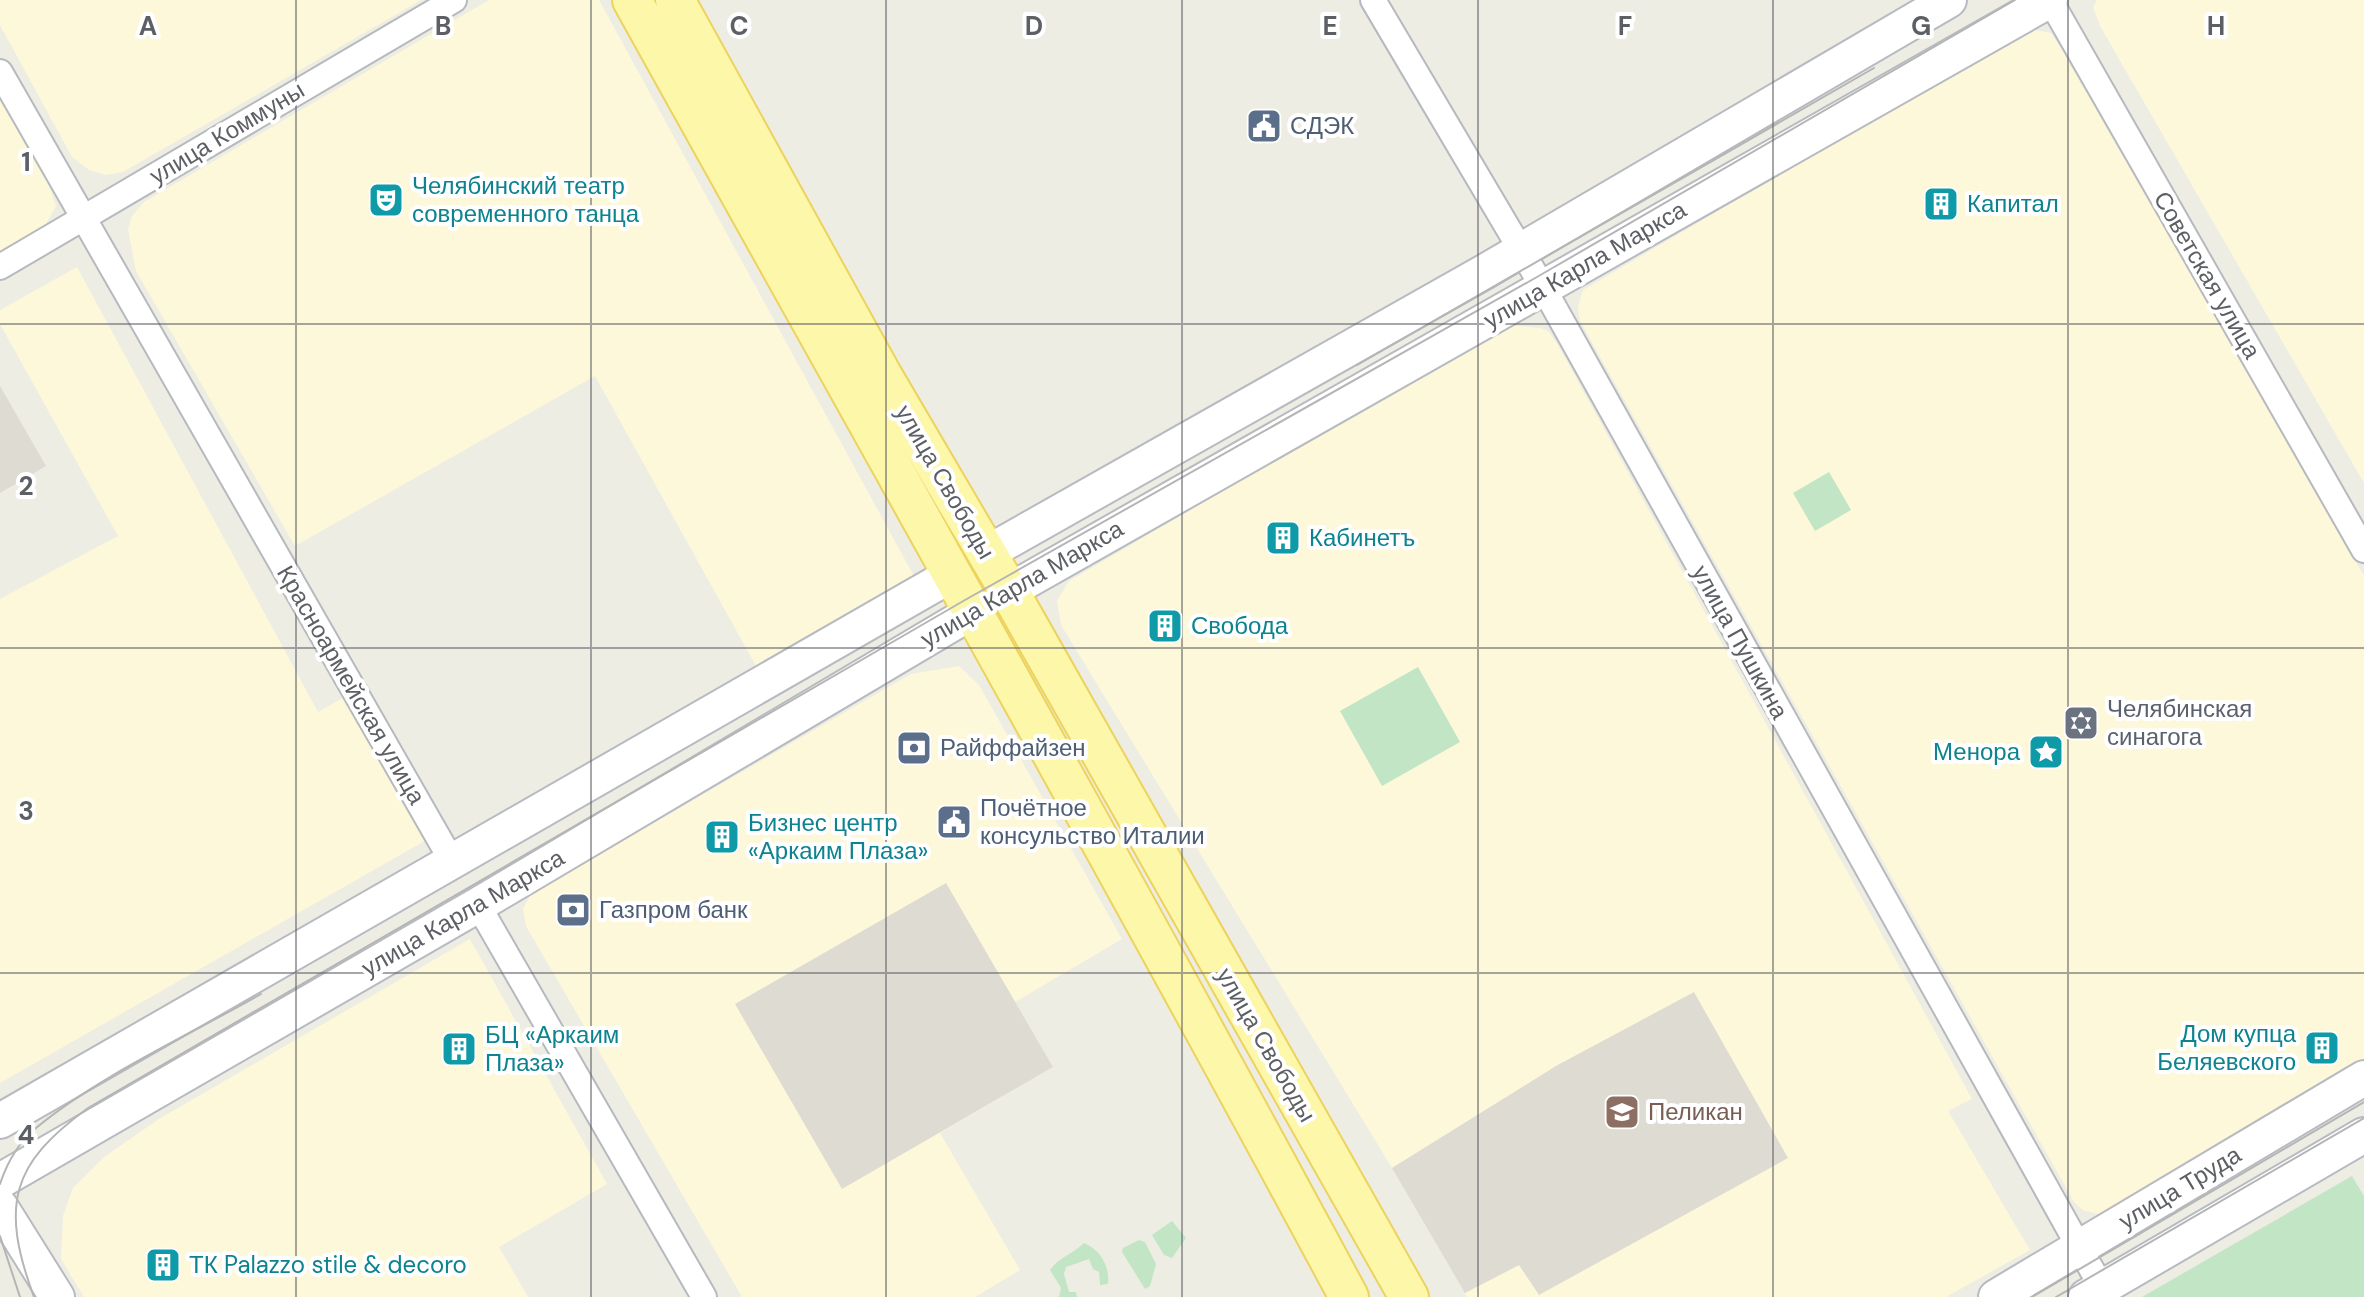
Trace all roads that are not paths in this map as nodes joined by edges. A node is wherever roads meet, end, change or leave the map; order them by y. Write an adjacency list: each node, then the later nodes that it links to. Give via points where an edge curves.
1 (454, 0): 8 (street, улица Коммуны)
2 (632, 0): 14 (main road, улица Свободы)
3 (675, 0): 13 (main road, улица Свободы)
4 (1373, 0): 9 (street, улица Пушкина)
5 (1949, 0): 9 (street, улица Карла Маркса)
6 (2050, 0): 11 (street, улица Карла Маркса); 12 (street, Советская улица)
7 (0, 72): 8 (street, Красноармейская улица)
8 (84, 218): 10 (street, улица Коммуны); 17 (street, Красноармейская улица)
9 (1520, 250): 11 (street, улица Пушкина); 13 (street, улица Карла Маркса)
10 (0, 267)
11 (1544, 289): 15 (street, улица Карла Маркса); 24 (street, улица Пушкина)
12 (2364, 550)
13 (987, 553): 14 (main road, улица Карла Маркса); 15 (main road, улица Свободы)
14 (951, 575): 16 (main road, улица Свободы); 17 (street, улица Карла Маркса)
15 (1009, 591): 16 (main road, улица Карла Маркса); 29 (main road, улица Свободы)
16 (972, 612): 18 (street, улица Карла Маркса); 28 (main road, улица Свободы, via 1144,915)
17 (453, 863): 18 (street, Красноармейская улица); 20 (street, улица Карла Маркса)
18 (478, 905): 22 (street, улица Карла Маркса); 27 (street, Красноармейская улица)
19 (2364, 1078): 24 (street, улица Труда)
20 (0, 1121)
21 (2364, 1135): 25 (street, улица Труда)
22 (0, 1181)
23 (0, 1206): 26 (street)
24 (2079, 1249): 25 (street, улица Пушкина); 30 (street, улица Труда)
25 (2094, 1292)
26 (57, 1297)
27 (704, 1297)
28 (1349, 1297)
29 (1409, 1297)
30 (1996, 1297)

